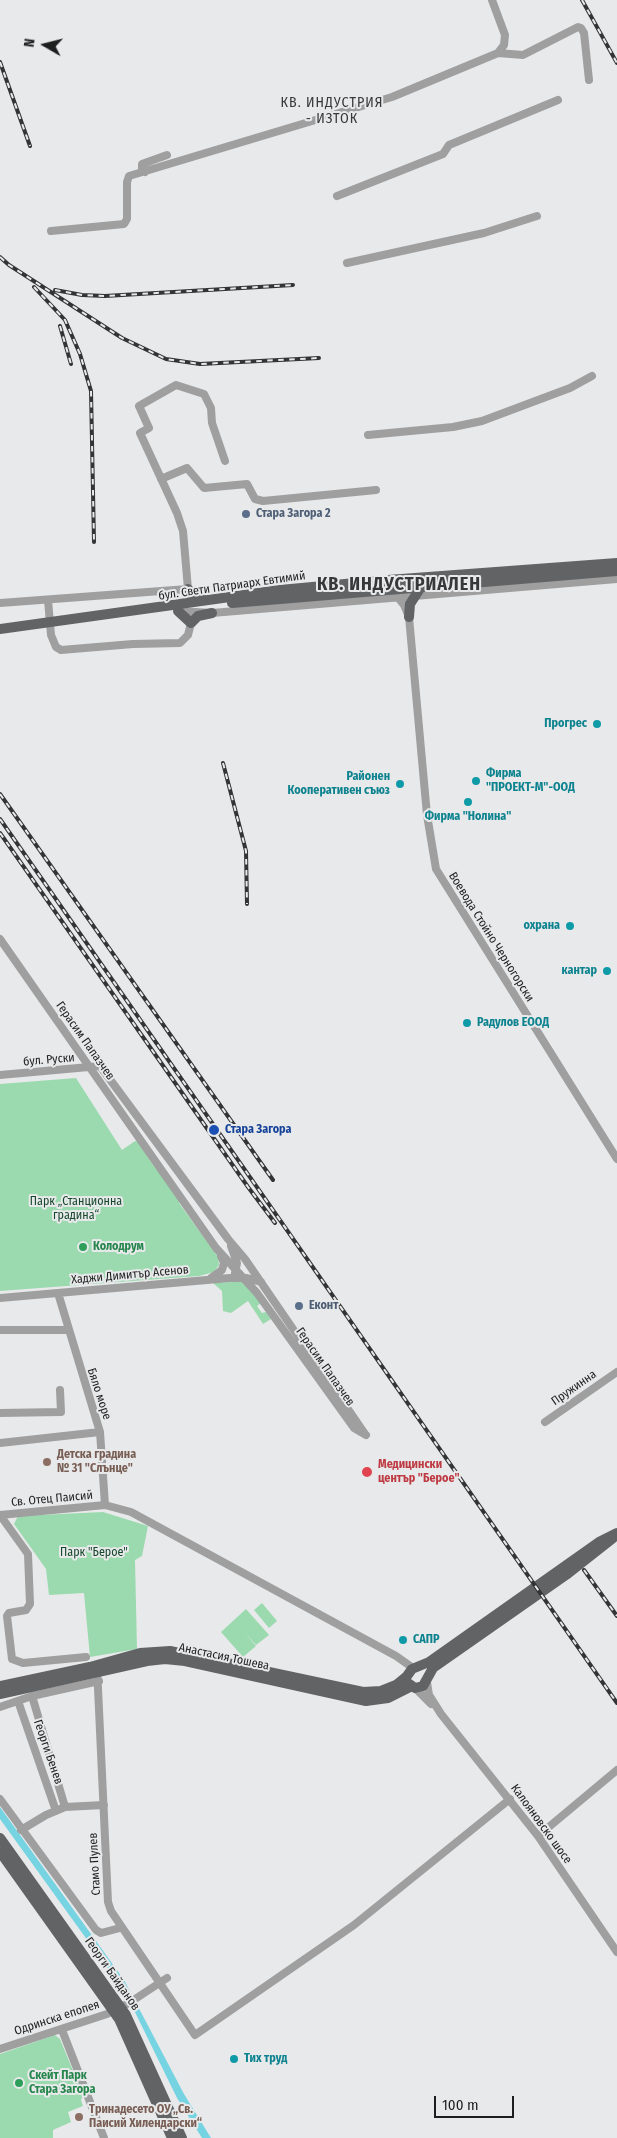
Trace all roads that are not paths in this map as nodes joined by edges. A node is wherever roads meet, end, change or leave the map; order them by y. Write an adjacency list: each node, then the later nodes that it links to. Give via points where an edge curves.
1 (492, 0): 2 (street, via 505,35 504,46)
2 (498, 52): 3 (street, via 523,55 574,28 582,28); 6 (street, via 392,97)
3 (589, 80)
4 (558, 100): 7 (street, via 449,146 443,154)
5 (167, 154): 6 (street, via 142,164)
6 (145, 172): 9 (street, via 129,176 124,224)
7 (337, 196)
8 (537, 216): 10 (street, via 484,233)
9 (51, 231)
10 (346, 263)
11 (592, 376): 12 (street, via 570,388 482,421)
12 (368, 435)
13 (225, 461): 14 (street, via 204,394 176,386 138,406 149,428 140,433)
14 (161, 479): 15 (street, via 187,468 204,488 247,484 255,499 263,501); 20 (street, via 183,532)
15 (376, 490)
16 (617, 563): 21 (main road, бул. Свети Патриарх Евтимий)
17 (617, 571): 19 (main road, бул. Свети Патриарх Евтимий)
18 (617, 579): 22 (street)
19 (422, 587): 21 (main road, бул. Свети Патриарх Евтимий); 22 (main road)
20 (188, 589): 23 (street); 24 (main road, via 193,598); 26 (main road)
21 (391, 589): 22 (street); 24 (main road, бул. Свети Патриарх Евтимий); 26 (main road, бул. Свети Патриарх Евтимий); 27 (street); 28 (street, Воевода Стойно Черногорски)
22 (414, 596): 28 (main road)
23 (48, 600): 25 (street); 29 (street, via 51,635 56,647 62,650 180,643 188,636)
24 (211, 600): 26 (main road, бул. Свети Патриарх Евтимий)
25 (0, 604)
26 (178, 608): 27 (street); 29 (main road); 30 (main road, бул. Свети Патриарх Евтимий)
27 (212, 613): 29 (main road, via 198,616)
28 (409, 617): 37 (street, Воевода Стойно Черногорски, via 427,815 436,869)
29 (191, 623)
30 (38, 627): 31 (main road, бул. Свети Патриарх Евтимий); 32 (main road, бул. Свети Патриарх Евтимий)
31 (0, 629)
32 (0, 635)
33 (0, 939): 35 (street, Герасим Папазчев)
34 (100, 1066): 35 (street, бул. Руски); 38 (street, Герасим Папазчев)
35 (90, 1067): 36 (street, бул. Руски); 39 (street, Герасим Папазчев)
36 (0, 1075)
37 (617, 1159)
38 (228, 1239): 40 (street, via 237,1263); 44 (street, Герасим Папазчев)
39 (216, 1248): 40 (street, Герасим Папазчев); 43 (street, via 224,1262 222,1270)
40 (236, 1271): 41 (street); 42 (street, Герасим Папазчев)
41 (230, 1278): 42 (street, Хаджи Димитър Асенов); 43 (street, Хаджи Димитър Асенов)
42 (243, 1278): 44 (street, Хаджи Димитър Асенов); 49 (street, Герасим Папазчев)
43 (208, 1280): 45 (street, Хаджи Димитър Асенов)
44 (261, 1282): 49 (street, Герасим Папазчев)
45 (73, 1292): 46 (street, Хаджи Димитър Асенов); 48 (street, via 64,1300)
46 (58, 1293): 47 (street, Хаджи Димитър Асенов); 48 (street, Бяло море)
47 (0, 1298)
48 (62, 1309): 51 (street, Бяло море)
49 (288, 1328): 49 (street, Герасим Папазчев, via 354,1428 366,1435)
50 (0, 1330): 51 (street)
51 (68, 1330): 56 (street, Бяло море)
52 (617, 1372): 55 (street, Пружинна)
53 (60, 1390): 54 (street, via 61,1412)
54 (0, 1412)
55 (545, 1422)
56 (100, 1432): 57 (street); 58 (street, Бяло море)
57 (0, 1442)
58 (105, 1505): 59 (street, Св. Отец Паисий); 62 (street, via 131,1512)
59 (0, 1515): 61 (street, via 28,1554 30,1604 26,1610 9,1613 8,1616 12,1659 23,1663)
60 (617, 1534): 62 (main road, Анастасия Тошева, via 599,1542); 64 (main road, Анастасия Тошева, via 566,1575 433,1668)
61 (86, 1656)
62 (413, 1670): 63 (main road, Анастасия Тошева, via 387,1690 370,1692 176,1651 146,1652); 64 (main road, via 425,1671); 66 (main road)
63 (98, 1673): 65 (main road, Анастасия Тошева); 66 (main road, Анастасия Тошева, via 148,1660 170,1659 366,1701 388,1698); 67 (main road, Анастасия Тошева); 68 (street, Анастасия Тошева); 75 (street, Стамо Пулев)
64 (427, 1680): 66 (main road, Анастасия Тошева, via 422,1687); 71 (street, Калояновско шосе, via 429,1695)
65 (0, 1686)
66 (413, 1687): 71 (street, Калояновско шосе)
67 (0, 1694)
68 (32, 1696): 69 (street, Анастасия Тошева); 76 (street, Георги Бенев)
69 (18, 1701): 70 (street, Анастасия Тошева); 77 (street, Георги Бенев)
70 (0, 1707)
71 (441, 1714): 74 (street, Калояновско шосе)
72 (617, 1770): 79 (street)
73 (0, 1799): 78 (street, Георги Байданов)
74 (510, 1799): 79 (street, Калояновско шосе); 84 (street, Стамо Пулев, via 354,1925 195,2035)
75 (104, 1805): 76 (street); 82 (street, Стамо Пулев, via 108,1902)
76 (65, 1807): 77 (street)
77 (56, 1811): 78 (street)
78 (21, 1830): 82 (street, Георги Байданов, via 96,1930 101,1933)
79 (538, 1836): 83 (street, Калояновско шосе)
80 (0, 1838): 85 (main road, Георги Байданов)
81 (0, 1852): 85 (main road, Георги Байданов)
82 (120, 1928): 84 (street, Стамо Пулев)
83 (617, 1952)
84 (163, 1980): 85 (street, Одринска епопея)
85 (125, 2005): 86 (street, Одринска епопея); 89 (main road, Георги Байданов, via 129,2038); 90 (main road, Георги Байданов)
86 (62, 2030): 87 (street, Одринска епопея); 88 (street)
87 (0, 2049)
88 (104, 2138)
89 (172, 2138)
90 (182, 2138)

